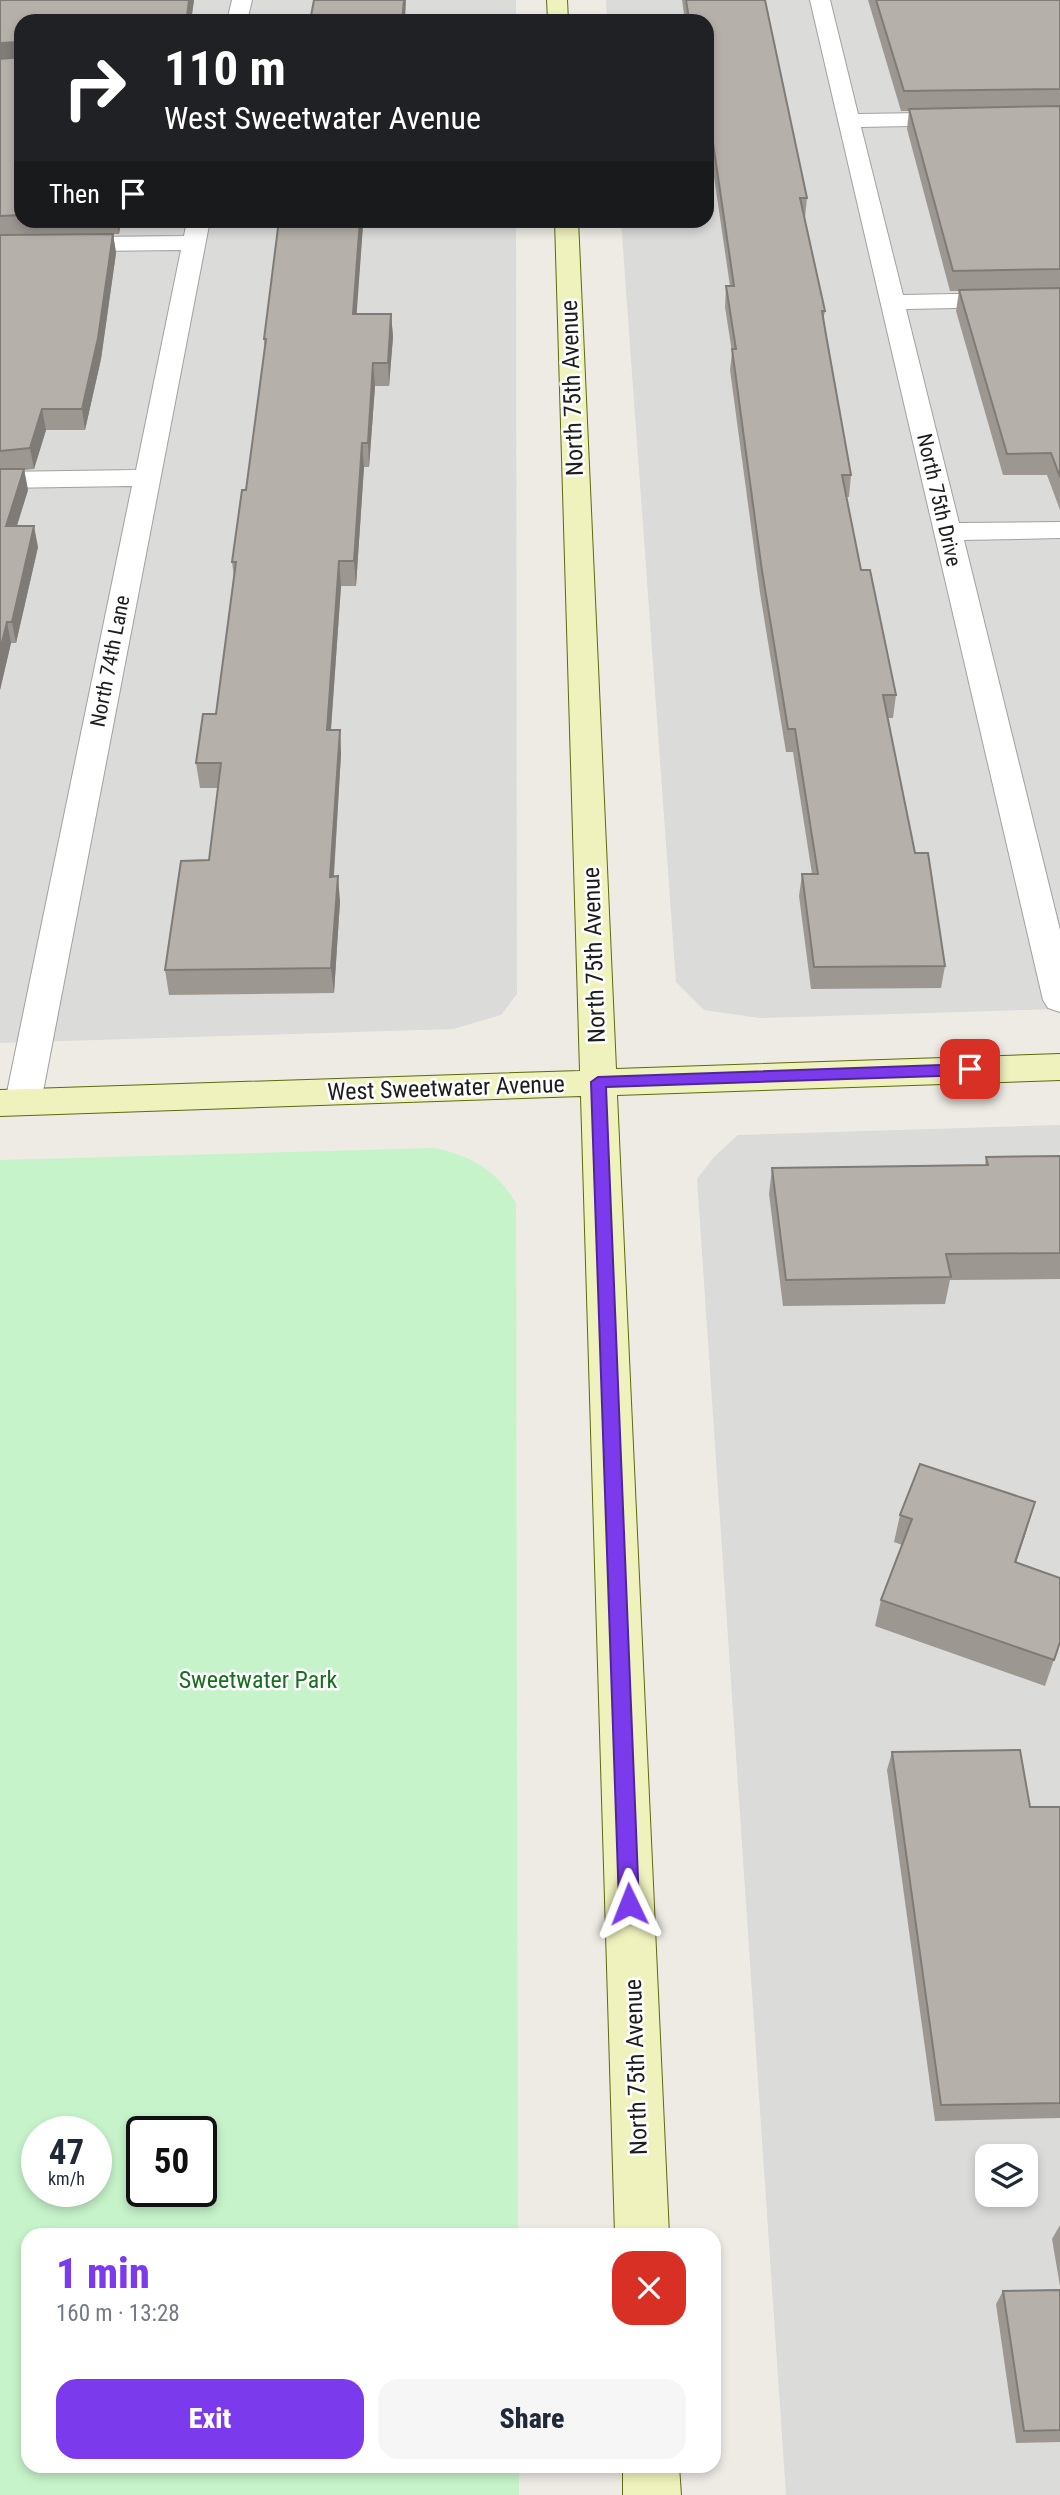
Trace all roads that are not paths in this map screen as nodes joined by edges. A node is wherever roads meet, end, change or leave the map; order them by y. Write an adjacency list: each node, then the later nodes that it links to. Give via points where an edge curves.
1 (820, 0): 3 (street, North 75th Drive)
2 (1060, 117): 3 (street)
3 (849, 121): 8 (street, North 75th Drive)
4 (566, 228): 15 (main road, North 75th Avenue)
5 (196, 232): 6 (street); 9 (street, North 74th Lane)
6 (0, 245)
7 (1060, 299): 8 (street)
8 (892, 302): 12 (street, North 75th Drive)
9 (147, 478): 10 (street); 16 (street, North 74th Lane)
10 (0, 480)
11 (1060, 530): 12 (street)
12 (947, 532): 13 (street, North 75th Drive)
13 (1060, 1000)
14 (1060, 1067): 15 (main road, West Sweetwater Avenue)
15 (598, 1082): 16 (main road, West Sweetwater Avenue); 17 (main road, North 75th Avenue)
16 (11, 1102)
17 (642, 2228)
18 (651, 2473): 19 (main road)
19 (652, 2495)

